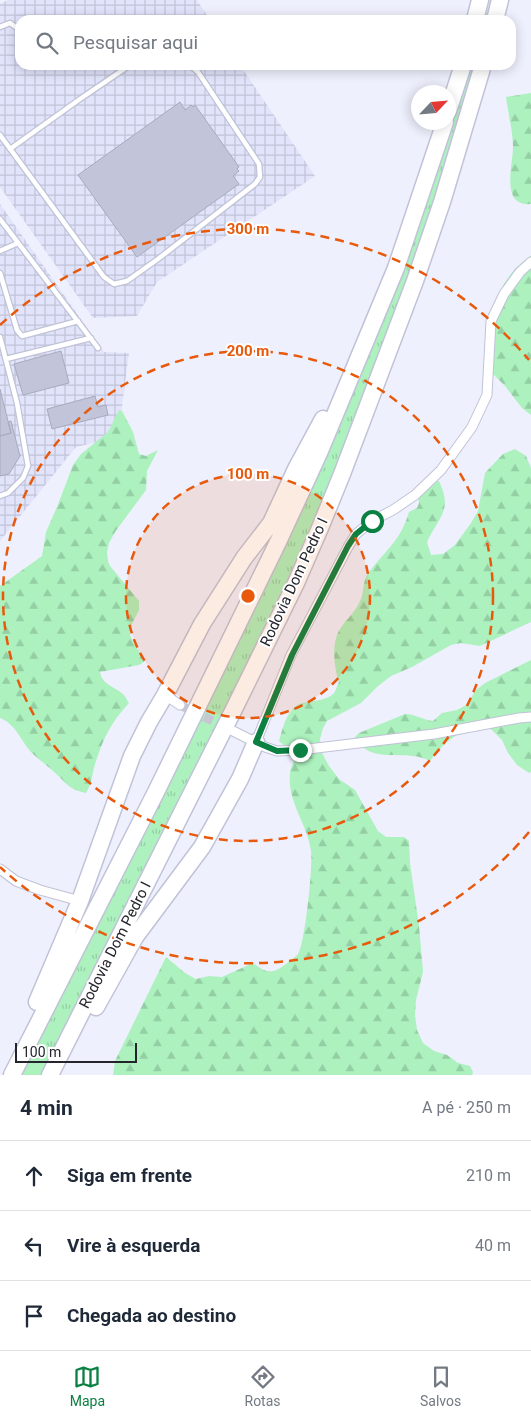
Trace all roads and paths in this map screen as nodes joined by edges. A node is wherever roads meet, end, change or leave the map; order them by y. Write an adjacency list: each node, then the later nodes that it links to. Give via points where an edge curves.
1 (480, 0): 3 (highway)
2 (500, 0): 4 (highway)
3 (476, 15)
4 (496, 15)
5 (0, 27): 6 (lane, via 10,23)
6 (15, 27)
7 (122, 70): 14 (lane)
8 (196, 70): 14 (lane, via 259,164 260,177 248,190 126,281 114,284 104,277)
9 (461, 70): 11 (highway)
10 (482, 70): 36 (highway, Rodovia Dom Pedro I, via 415,281 320,528 234,709)
11 (456, 86)
12 (442, 130): 19 (highway)
13 (0, 135): 14 (lane)
14 (10, 149)
15 (0, 219): 16 (lane)
16 (18, 243): 17 (lane); 21 (lane)
17 (0, 251)
18 (531, 262): 31 (street, via 504,294 491,322 487,395 472,427 442,470 415,496 356,534 292,655)
19 (396, 268): 27 (highway, via 271,523 244,558 202,624); 35 (highway, via 278,542)
20 (0, 273): 21 (lane, via 17,330 22,336)
21 (78, 321): 23 (lane)
22 (0, 338): 25 (lane)
23 (91, 338): 24 (lane); 25 (lane)
24 (98, 348)
25 (6, 359): 26 (lane, via 28,466 23,478 8,493)
26 (0, 496)
27 (165, 695): 28 (street); 33 (highway, via 132,756)
28 (180, 705)
29 (531, 718): 31 (street, via 434,734 300,750 277,751)
30 (234, 731): 31 (street)
31 (256, 742): 37 (highway, via 240,779 202,847 135,937)
32 (0, 869): 33 (street, via 16,881)
33 (80, 902): 34 (highway)
34 (6, 1075)
35 (12, 1075)
36 (50, 1075)
37 (59, 1075)

